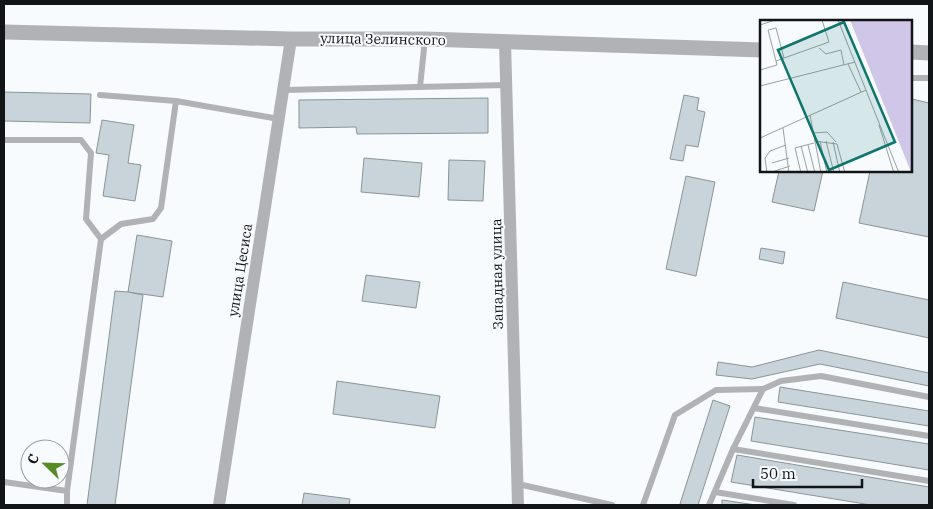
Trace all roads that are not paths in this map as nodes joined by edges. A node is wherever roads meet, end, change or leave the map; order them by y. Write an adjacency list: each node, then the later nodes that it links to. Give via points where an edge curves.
1 (4, 32): 2 (street, улица Зелинского)
2 (291, 38): 3 (street, улица Зелинского); 12 (street, улица Цесиса)
3 (424, 40): 4 (street, улица Зелинского); 11 (lane)
4 (505, 42): 5 (street, улица Зелинского); 10 (street, Западная улица)
5 (760, 50)
6 (913, 52): 7 (street)
7 (929, 53)
8 (913, 78): 9 (lane)
9 (929, 78)
10 (507, 84): 11 (lane); 25 (street, Западная улица)
11 (420, 86): 12 (lane)
12 (283, 90): 15 (street, улица Цесиса)
13 (100, 95): 14 (lane)
14 (176, 101): 15 (lane); 17 (lane, via 161,208 153,219 121,224)
15 (279, 119): 29 (street, улица Цесиса)
16 (4, 140): 17 (lane, via 81,140 91,153 86,219)
17 (101, 239): 26 (lane)
18 (764, 389): 19 (lane, via 781,381 821,376); 20 (lane); 32 (lane, via 716,390 676,415)
19 (929, 396)
20 (754, 408): 21 (lane); 22 (lane)
21 (929, 436)
22 (733, 449): 23 (lane); 27 (lane)
23 (929, 480)
24 (4, 482): 26 (lane)
25 (518, 484): 30 (street, Западная улица); 31 (lane)
26 (67, 491): 28 (lane)
27 (715, 492): 33 (lane); 34 (lane)
28 (67, 505)
29 (219, 505)
30 (518, 505)
31 (612, 505)
32 (643, 505)
33 (709, 505)
34 (794, 505)

